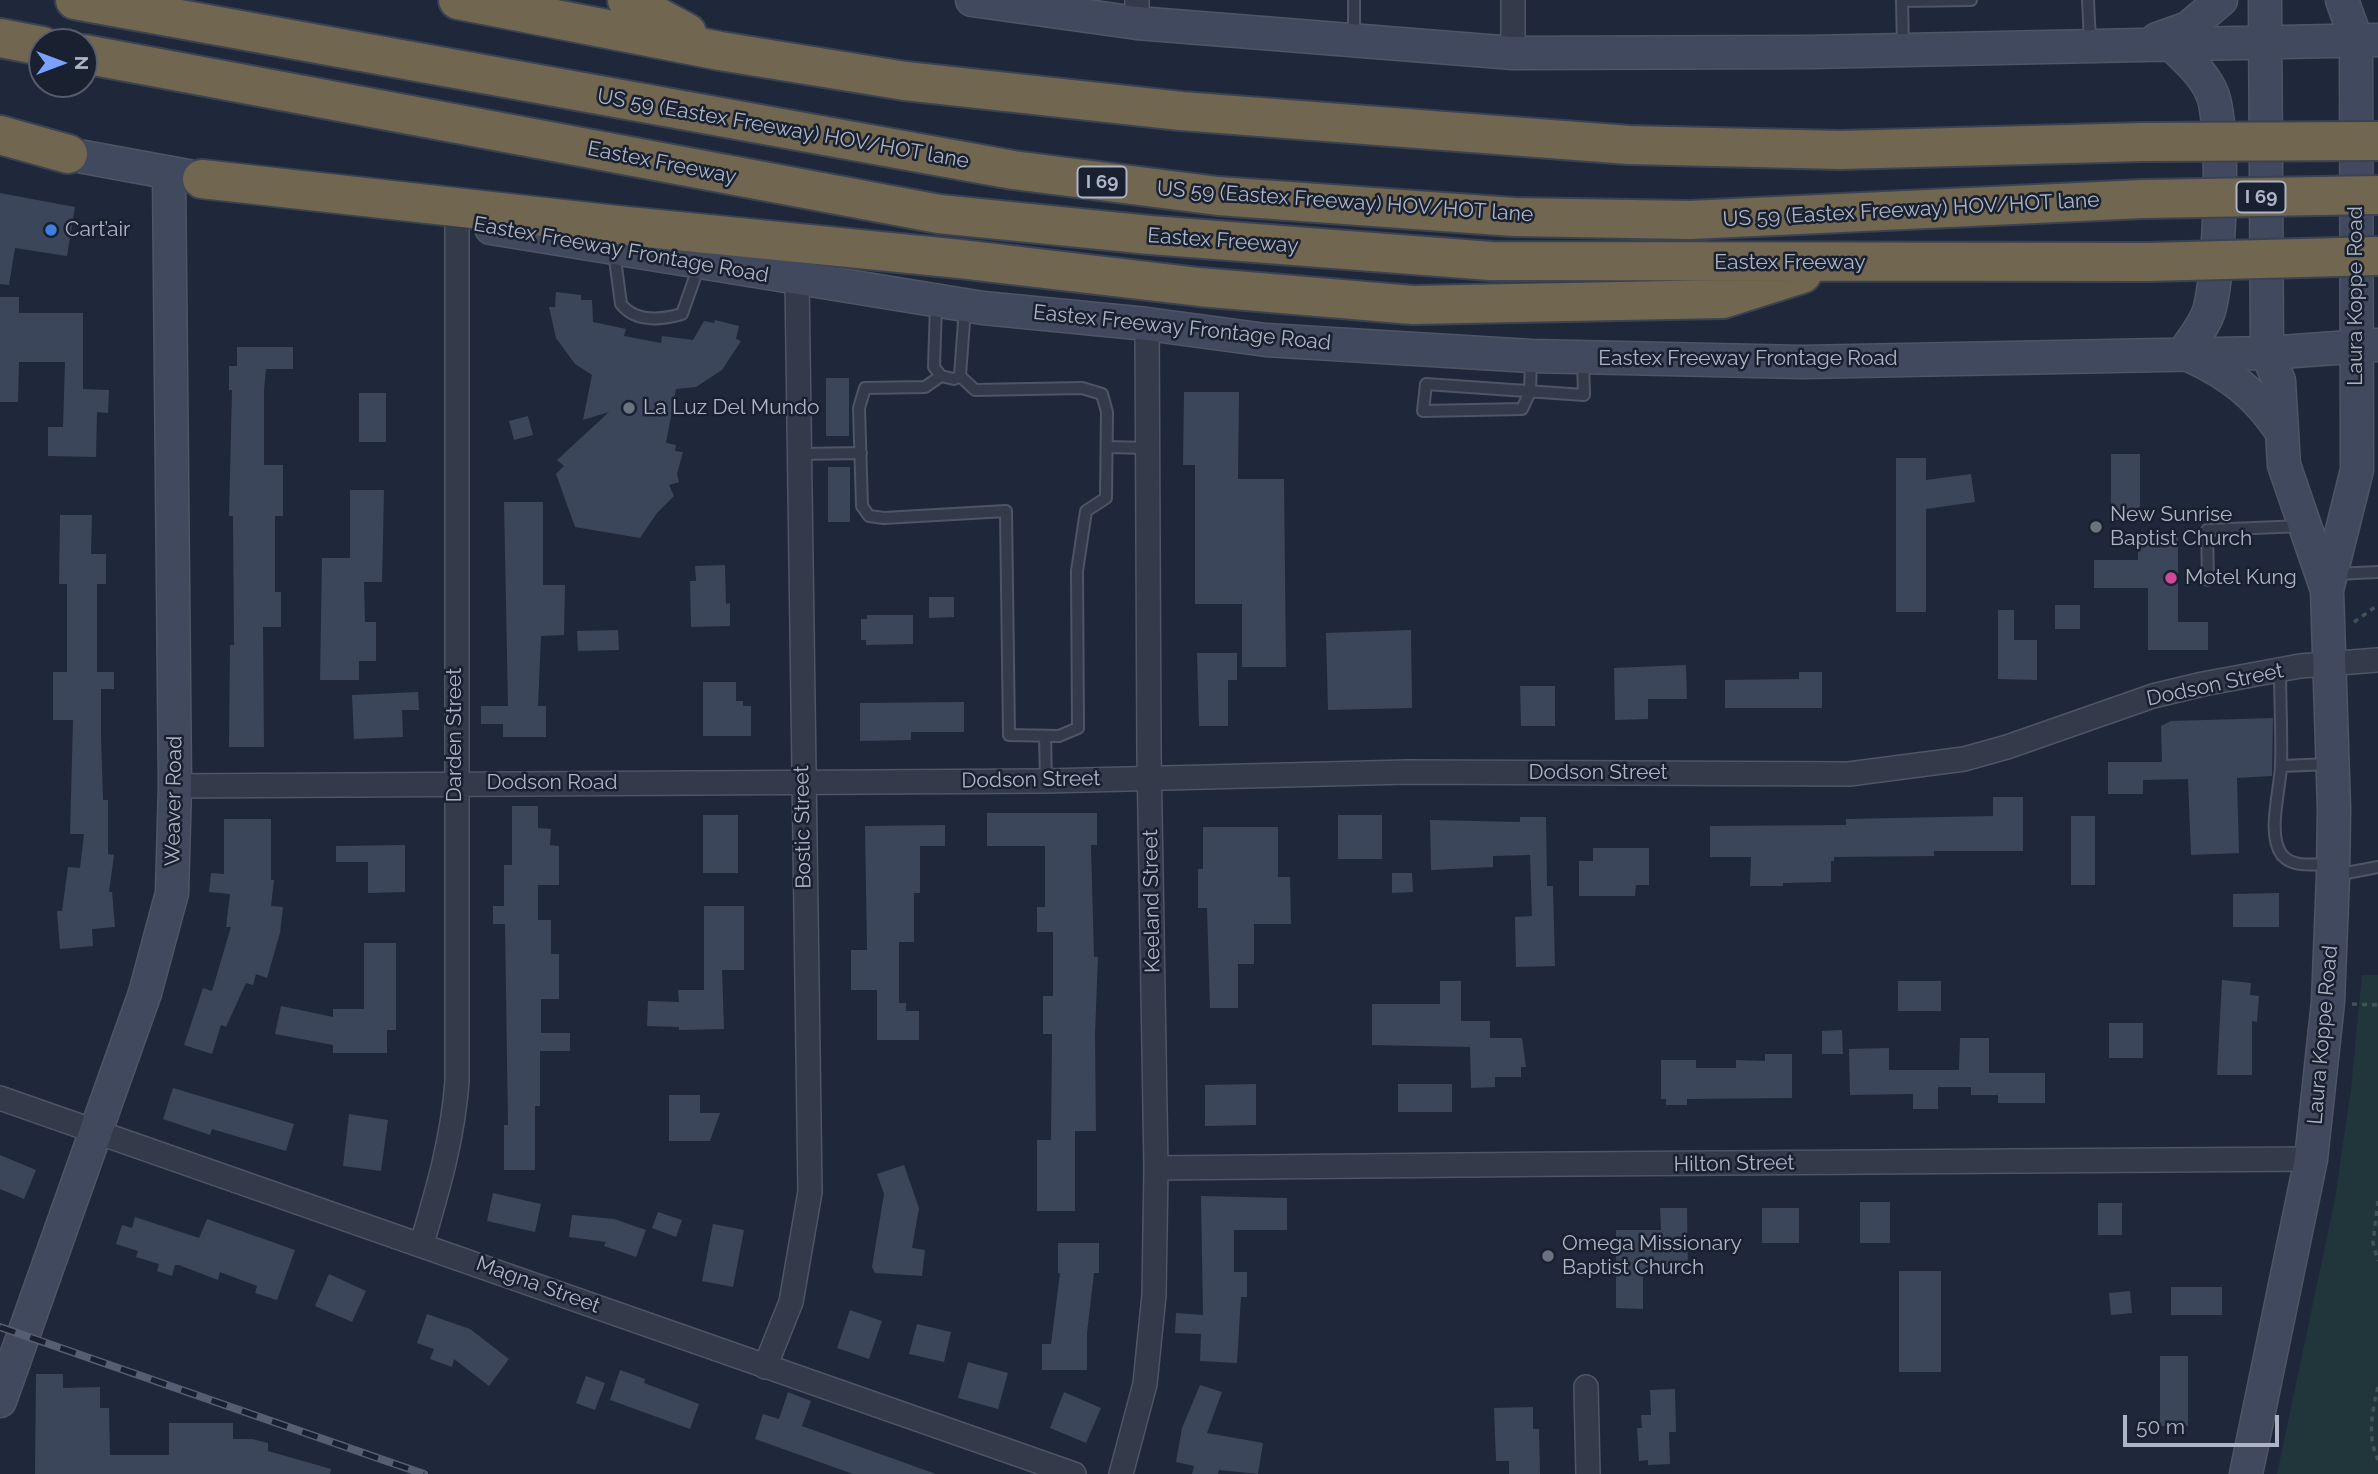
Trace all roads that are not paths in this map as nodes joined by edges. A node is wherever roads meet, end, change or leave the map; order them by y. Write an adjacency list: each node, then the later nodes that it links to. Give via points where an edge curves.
1 (75, 0): 30 (highway, US 59 (Eastex Freeway) HOV/HOT lane / I 69, bridge, via 1013,170 1218,196 1514,217 1690,220 2143,199)
2 (458, 0): 22 (highway)
3 (627, 0): 22 (highway)
4 (972, 0): 13 (main road)
5 (1354, 0): 15 (lane)
6 (1513, 0): 23 (street)
7 (1971, 0): 12 (lane)
8 (2088, 0): 19 (lane)
9 (2221, 0): 18 (main road, via 2188,27)
10 (2264, 0): 20 (main road, Laura Koppe Road)
11 (2343, 0): 16 (main road, Laura Koppe Road)
12 (1902, 1): 21 (lane)
13 (1137, 11): 15 (main road)
14 (0, 38): 17 (highway)
15 (1354, 40): 23 (main road)
16 (2367, 40): 20 (main road); 39 (main road, Laura Koppe Road)
17 (28, 43)
18 (2158, 43): 19 (main road); 20 (main road); 40 (main road, via 2198,71 2212,94 2219,121 2214,286 2201,329)
19 (2090, 44): 21 (main road)
20 (2265, 44): 41 (main road, Laura Koppe Road)
21 (1903, 49): 23 (main road)
22 (720, 51): 26 (highway, bridge, via 905,81 1181,111 1629,145 1840,150)
23 (1513, 52)
24 (98, 57): 35 (highway, Eastex Freeway / I 69, via 939,215 1491,261)
25 (0, 135): 28 (highway)
26 (2378, 141)
27 (0, 142): 28 (main road, Eastex Freeway Frontage Road)
28 (68, 154): 29 (main road, Eastex Freeway Frontage Road)
29 (186, 176): 31 (main road, Eastex Freeway Frontage Road); 35 (highway, via 1199,287 1413,305 1723,299); 66 (main road, Weaver Road)
30 (2378, 194)
31 (457, 222): 32 (main road, Eastex Freeway Frontage Road); 65 (street, Darden Street)
32 (614, 249): 34 (main road, Eastex Freeway Frontage Road); 34 (lane, via 621,304 635,315 659,320 681,314)
33 (2378, 256): 35 (highway, Eastex Freeway / I 69, bridge)
34 (700, 263): 36 (main road, Eastex Freeway Frontage Road)
35 (1834, 263)
36 (797, 280): 37 (main road, Eastex Freeway Frontage Road); 51 (street, Bostic Street)
37 (950, 303): 38 (main road, Eastex Freeway Frontage Road); 44 (lane, via 934,367); 45 (lane)
38 (1147, 324): 42 (main road, Eastex Freeway Frontage Road, via 1266,340); 49 (street, Keeland Street)
39 (2367, 345): 41 (main road, Eastex Freeway Frontage Road); 55 (main road, Laura Koppe Road, via 2357,470)
40 (2184, 352): 41 (main road, Eastex Freeway Frontage Road); 43 (main road, Eastex Freeway Frontage Road, via 1802,362); 47 (main road, via 2245,386)
41 (2267, 353): 47 (main road, Laura Koppe Road, via 2279,381)
42 (1531, 356): 43 (main road, Eastex Freeway Frontage Road); 46 (lane)
43 (1583, 359): 46 (lane, via 1584,396)
44 (941, 376): 45 (lane); 50 (lane, via 925,387 865,388 859,408)
45 (960, 376): 48 (lane, via 975,390 1082,388 1102,394)
46 (1530, 391): 46 (lane, via 1522,409 1423,411 1426,384)
47 (2281, 431): 52 (main road, Laura Koppe Road, via 2284,465)
48 (1107, 447): 49 (lane); 59 (lane, via 1106,498 1086,511 1077,571 1078,728)
49 (1147, 448): 62 (street, Keeland Street)
50 (861, 453): 51 (lane); 59 (lane, via 862,506 869,516 1006,511 1009,735)
51 (799, 454): 64 (street, Bostic Street)
52 (2305, 526): 54 (lane, via 2207,530); 55 (main road, Laura Koppe Road)
53 (2378, 572): 55 (lane)
54 (2208, 580)
55 (2329, 582): 57 (main road, Laura Koppe Road)
56 (2378, 660): 57 (street, Dodson Street)
57 (2331, 663): 58 (street, Dodson Street); 60 (main road, Laura Koppe Road)
58 (2280, 671): 61 (lane); 62 (street, Dodson Street, via 2153,696 1964,758 1849,774 1407,772)
59 (1045, 736): 63 (lane)
60 (2333, 764): 61 (lane); 68 (main road, Laura Koppe Road)
61 (2281, 766): 68 (lane, via 2275,800 2278,846 2296,864)
62 (1150, 778): 63 (street, Dodson Street); 72 (street, Keeland Street)
63 (1046, 781): 64 (street, Dodson Street)
64 (803, 782): 65 (street, Dodson Road); 74 (street, Bostic Street, via 810,1192 791,1302)
65 (455, 784): 66 (street, Dodson Road); 73 (street, Darden Street, via 454,1125)
66 (176, 786): 70 (main road, Weaver Road, via 172,893 162,937)
67 (2378, 867): 68 (lane)
68 (2333, 870): 71 (main road, Laura Koppe Road, via 2328,1002)
69 (0, 1098): 70 (street, Magna Street)
70 (96, 1132): 73 (street, Magna Street); 76 (main road, Weaver Road)
71 (2311, 1159): 72 (street, Hilton Street); 80 (main road, Laura Koppe Road)
72 (1156, 1168): 78 (street, Keeland Street, via 1150,1345 1145,1384)
73 (422, 1243): 74 (street, Magna Street)
74 (765, 1367): 77 (street, Magna Street)
75 (1586, 1387): 79 (street)
76 (0, 1401)
77 (1074, 1474)
78 (1121, 1474)
79 (1588, 1474)
80 (2246, 1474)

